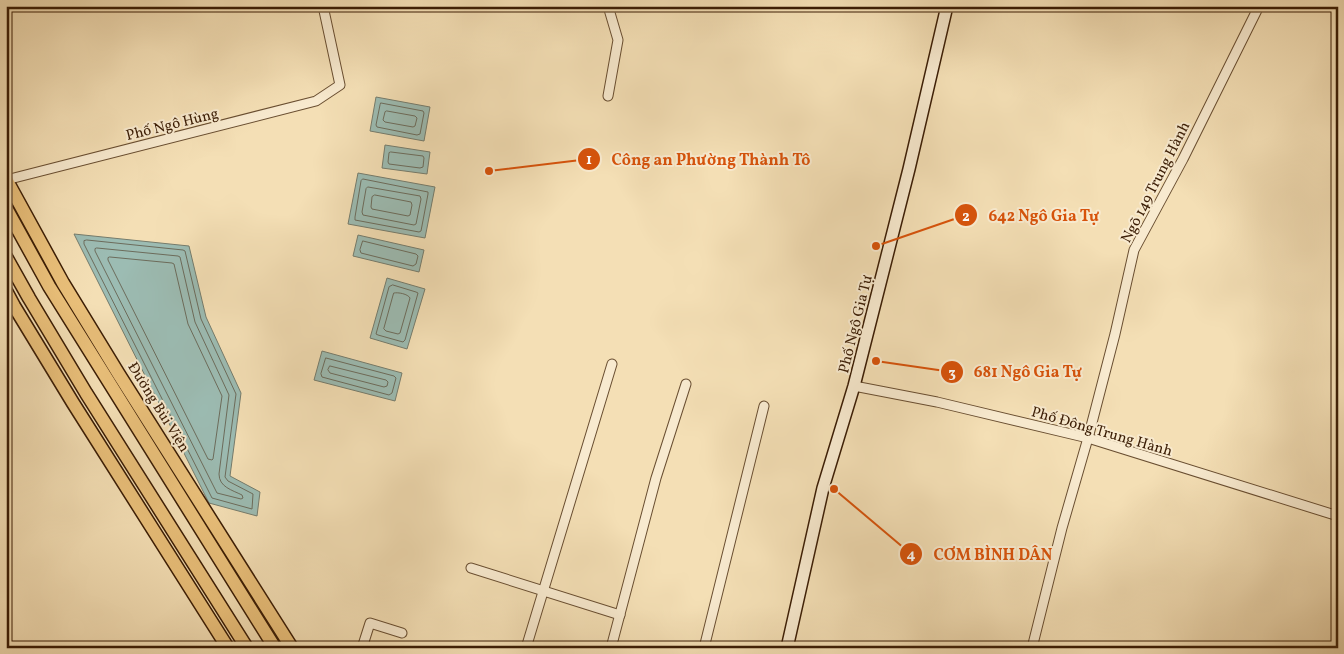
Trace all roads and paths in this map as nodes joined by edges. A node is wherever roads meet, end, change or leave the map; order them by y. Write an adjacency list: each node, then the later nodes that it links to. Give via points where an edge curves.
1 (324, 6): 6 (street, Phố Ngô Hùng, via 340,85 316,102)
2 (608, 6): 5 (street, via 618,40)
3 (947, 6): 12 (main road, Phố Ngô Gia Tự)
4 (1259, 6): 14 (street, Ngõ 149 Trung Hành, via 1183,160 1134,250)
5 (608, 96)
6 (6, 180): 23 (main road, Đường Bùi Viện, via 118,373)
7 (6, 208): 22 (main road, Đường Bùi Viện, via 48,286)
8 (6, 257): 21 (main road, via 86,393)
9 (6, 291): 20 (main road, via 78,412)
10 (612, 364): 17 (street)
11 (686, 384): 18 (street, via 656,478)
12 (854, 386): 14 (street, Phố Đông Trung Hành, via 938,402); 28 (main road, Phố Ngô Gia Tự, via 824,488)
13 (764, 406): 27 (street)
14 (1088, 438): 15 (street, Phố Đông Trung Hành); 29 (street, Ngõ 149 Trung Hành)
15 (1338, 516)
16 (471, 568): 17 (street)
17 (543, 590): 18 (street); 25 (street)
18 (620, 614): 26 (street)
19 (402, 633): 24 (street, via 370,623)
20 (228, 648)
21 (247, 648)
22 (275, 648)
23 (292, 648)
24 (362, 648)
25 (526, 648)
26 (612, 648)
27 (704, 648)
28 (787, 648)
29 (1032, 648)

